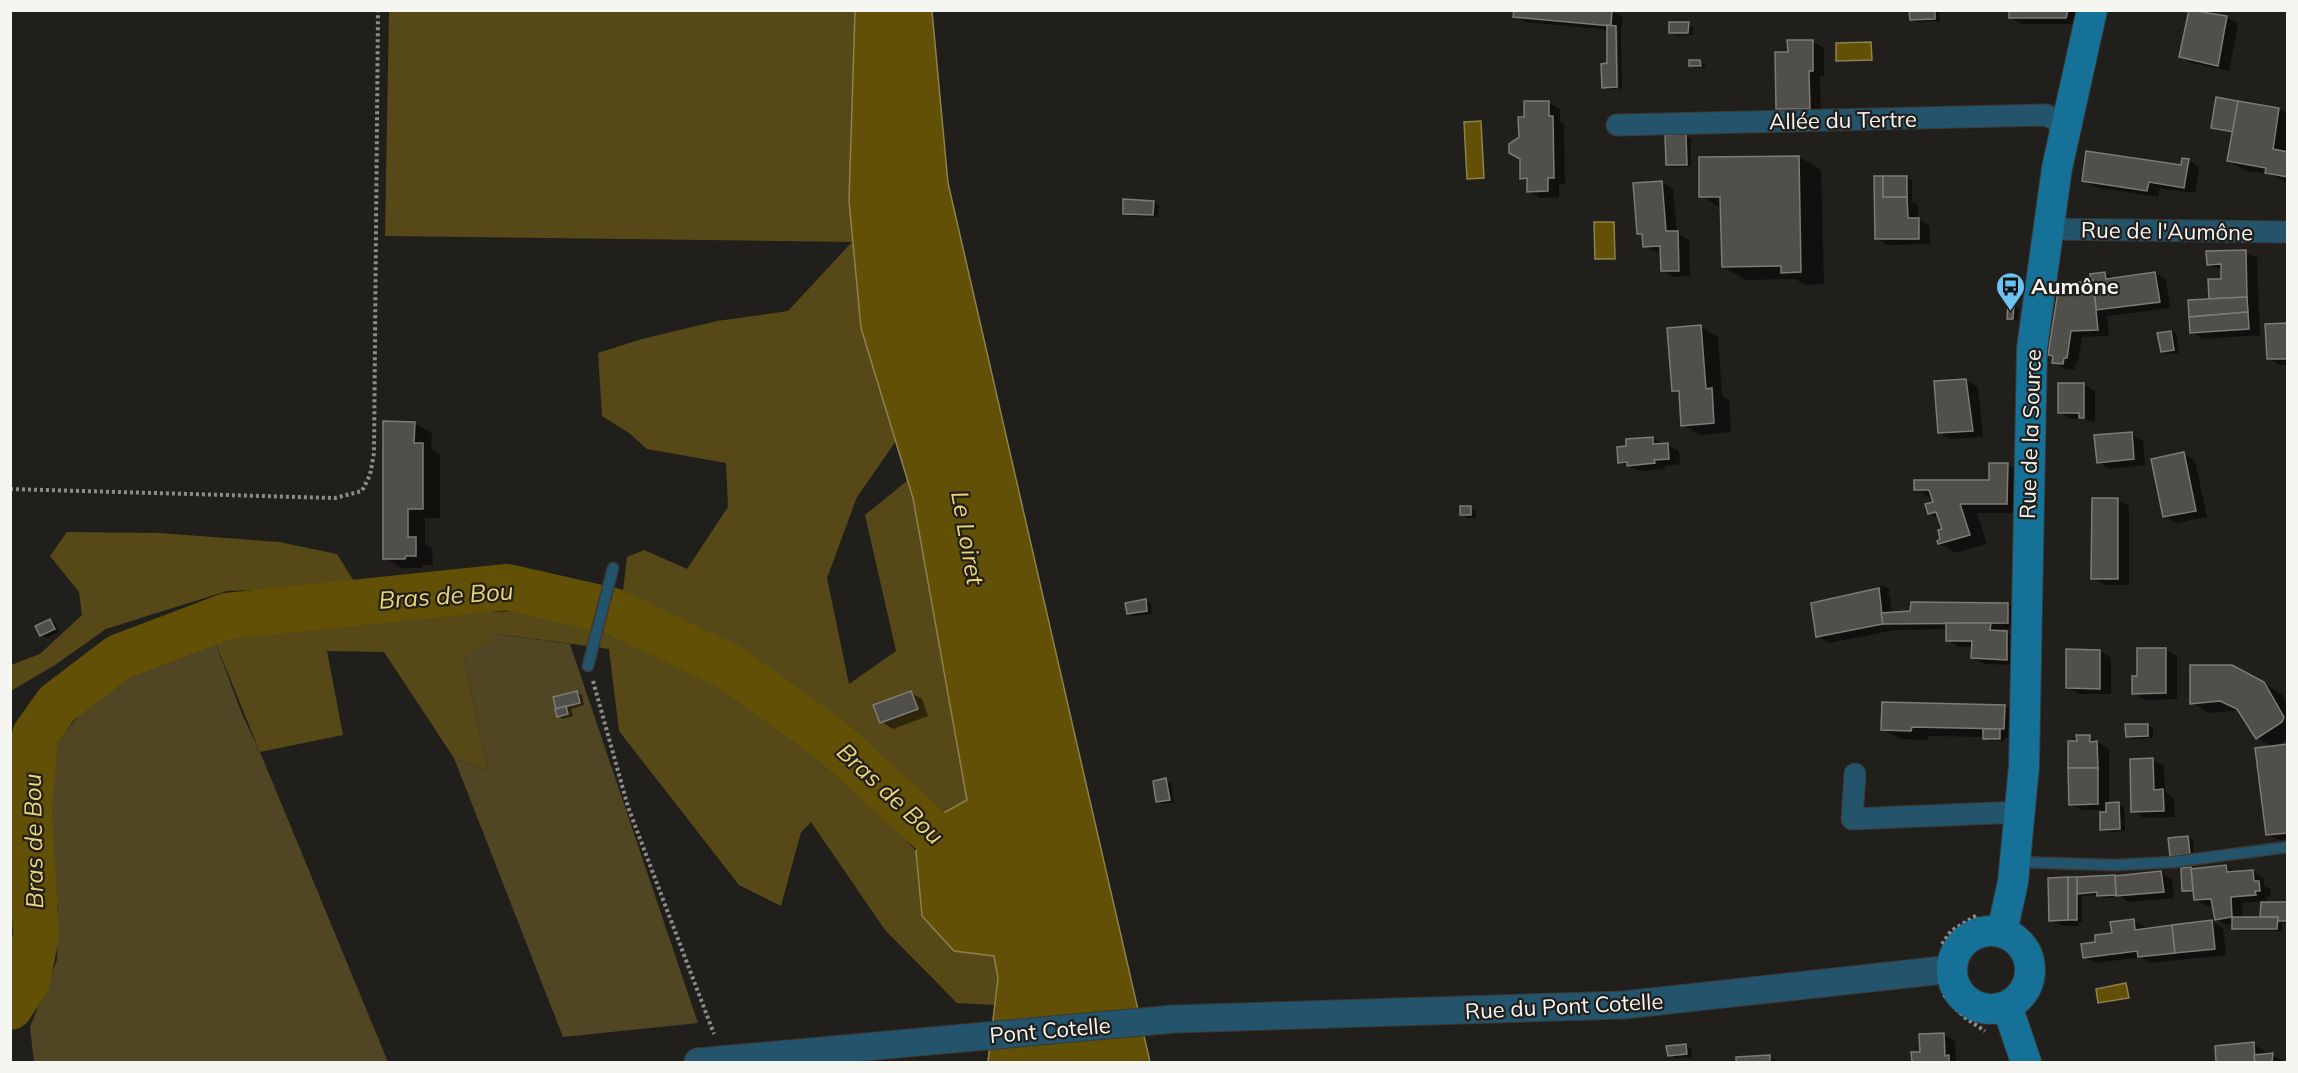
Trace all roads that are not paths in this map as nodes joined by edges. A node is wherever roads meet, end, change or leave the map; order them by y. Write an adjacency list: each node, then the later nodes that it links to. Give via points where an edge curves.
1 (2092, 10): 3 (main road, Rue de la Source)
2 (1617, 125): 3 (street, Allée du Tertre, via 2046,115)
3 (2067, 126): 4 (main road, Rue de la Source)
4 (2047, 229): 5 (street, Rue de l'Aumône); 9 (main road, Rue de la Source, via 2032,348)
5 (2288, 232)
6 (613, 568): 7 (lane)
7 (588, 666)
8 (1855, 774): 9 (street, via 1852,819)
9 (2020, 812): 11 (main road, Rue de la Source)
10 (2288, 847): 11 (lane, via 2173,862)
11 (2015, 862): 12 (main road, Rue de la Source)
12 (2016, 931): 13 (main road, via 1991,931 1968,938 1954,957); 14 (main road, via 2013,938 2028,956 2031,968 2025,991 2017,1000)
13 (1952, 969): 14 (main road, via 1954,982 1971,1004 1983,1009); 15 (street, Rue du Pont Cotelle, via 1624,1005)
14 (2020, 1006): 17 (main road)
15 (1174, 1019): 16 (street, Pont Cotelle)
16 (711, 1061)
17 (2025, 1062)

